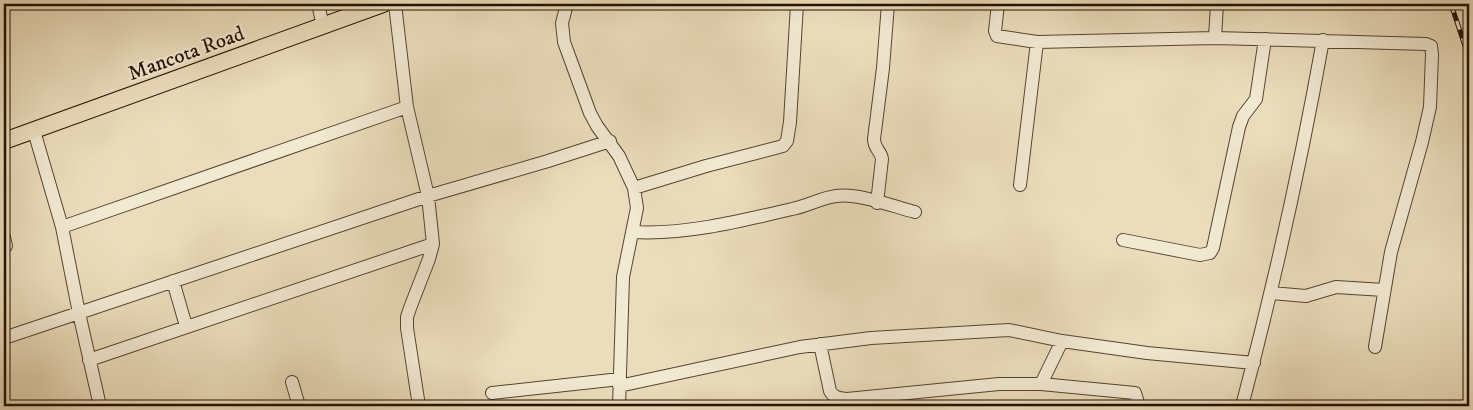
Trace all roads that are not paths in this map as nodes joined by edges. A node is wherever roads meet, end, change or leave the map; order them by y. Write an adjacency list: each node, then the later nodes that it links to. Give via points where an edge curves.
1 (318, 4): 9 (street)
2 (383, 4): 9 (main road, Mancota Road)
3 (395, 4): 14 (street)
4 (567, 4): 16 (street, via 562,23 564,42 590,113)
5 (797, 4): 19 (street, via 787,141 783,146)
6 (888, 4): 21 (street, via 874,139 882,160)
7 (998, 4): 13 (street, via 996,36)
8 (1217, 4): 10 (street)
9 (323, 26): 15 (main road, Mancota Road)
10 (1215, 38): 11 (street); 13 (street)
11 (1265, 39): 12 (street); 25 (street, via 1256,98 1239,127 1210,253 1194,254)
12 (1323, 40): 28 (street, via 1431,46 1430,107); 29 (street)
13 (1038, 42): 18 (street)
14 (408, 108): 20 (street); 23 (street)
15 (34, 131): 17 (main road, Mancota Road); 23 (street)
16 (610, 141): 19 (street); 20 (street)
17 (4, 142)
18 (1020, 185)
19 (634, 188): 24 (street, via 637,208)
20 (428, 196): 26 (street); 27 (street)
21 (877, 203): 22 (street); 24 (street, via 836,196 794,209 695,228)
22 (915, 212)
23 (62, 226): 30 (street)
24 (633, 232): 39 (street, via 623,277)
25 (1123, 240)
26 (432, 244): 31 (street); 44 (street, via 430,259 407,317)
27 (174, 281): 30 (street); 31 (street)
28 (1384, 290): 29 (street, via 1336,286 1306,296); 35 (street)
29 (1271, 293): 37 (street)
30 (78, 313): 32 (street); 36 (street)
31 (186, 326): 36 (street)
32 (4, 338)
33 (1062, 341): 34 (street, via 1009,330 988,330); 37 (street); 40 (street)
34 (820, 344): 39 (street); 40 (street, via 830,391 838,398 999,384)
35 (1375, 347)
36 (89, 360): 42 (street)
37 (1254, 363): 47 (street)
38 (292, 382): 43 (street)
39 (620, 383): 41 (street); 45 (street)
40 (1041, 384): 46 (street, via 1135,393)
41 (492, 392)
42 (100, 406)
43 (299, 406)
44 (419, 406)
45 (619, 406)
46 (1139, 406)
47 (1242, 406)

